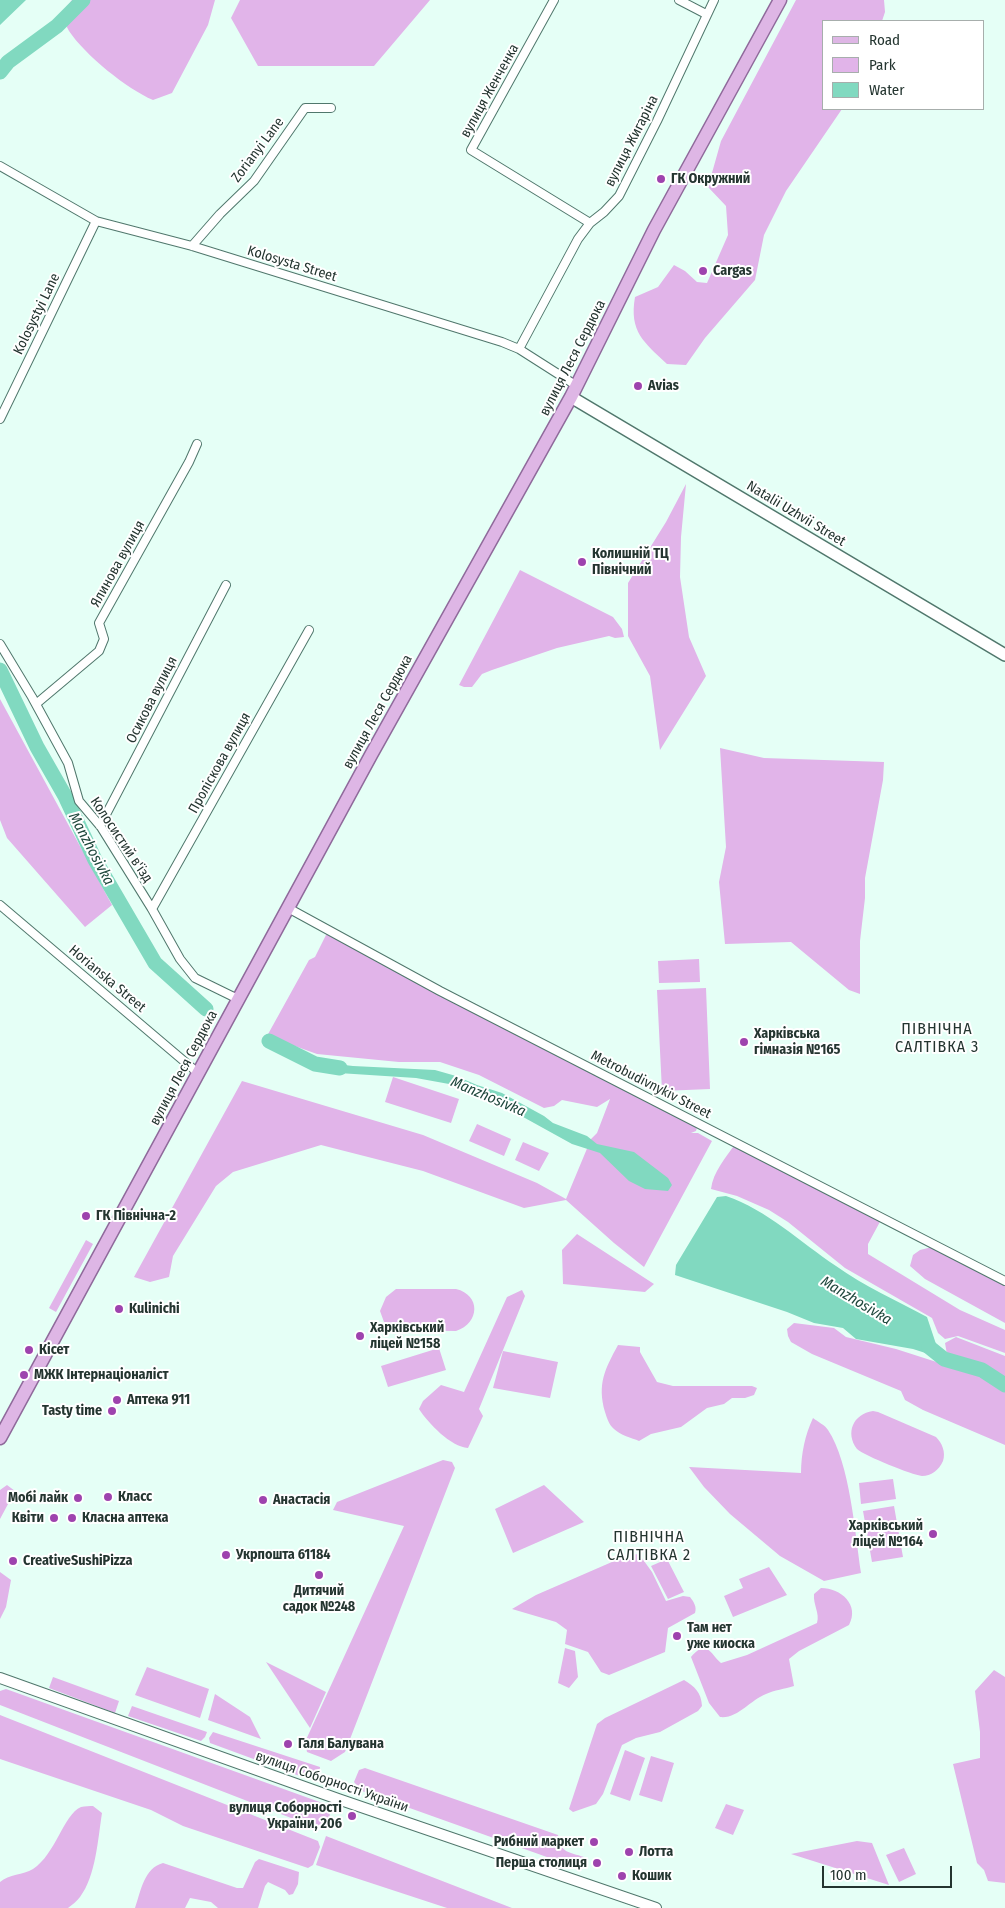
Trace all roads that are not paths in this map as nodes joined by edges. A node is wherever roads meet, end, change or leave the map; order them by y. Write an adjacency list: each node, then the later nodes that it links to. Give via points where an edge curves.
1 (554, 0): 9 (street, вулиця Женченка, via 471,150)
2 (679, 0): 5 (street)
3 (714, 0): 5 (street, вулиця Жигаріна)
4 (780, 0): 12 (main road, вулиця Леся Сердюка, via 654,230)
5 (706, 14): 9 (street, вулиця Жигаріна, via 658,121 619,196)
6 (331, 108): 10 (street, Zorianyi Lane, via 305,108 254,181)
7 (0, 166): 8 (street, Kolosysta Street)
8 (96, 221): 10 (street, Kolosysta Street); 13 (street, Kolosystyi Lane)
9 (590, 223): 11 (street, вулиця Жигаріна, via 578,239)
10 (192, 246): 11 (street, Kolosysta Street)
11 (519, 348): 12 (street, Kolosysta Street)
12 (574, 391): 18 (main road, Natalii Uzhvii Street); 22 (main road, вулиця Леся Сердюка)
13 (0, 419)
14 (197, 444): 19 (street, Ялинова вулиця, via 99,623 104,639 99,651)
15 (226, 585): 20 (street, Осикова вулиця)
16 (309, 630): 23 (street, Проліскова вулиця)
17 (0, 644): 19 (street, Колосистий в'їзд)
18 (1005, 655)
19 (36, 704): 20 (street, Колосистий в'їзд, via 68,763 79,801)
20 (100, 826): 23 (street, Колосистий в'їзд)
21 (0, 905): 25 (street, Horianska Street)
22 (288, 908): 24 (main road, вулиця Леся Сердюка); 26 (street, Metrobudivnykiv Street, via 440,991)
23 (152, 909): 24 (street, Колосистий в'їзд, via 180,959 195,978)
24 (235, 1004): 25 (main road, вулиця Леся Сердюка)
25 (198, 1073): 27 (main road, вулиця Леся Сердюка)
26 (1005, 1281)
27 (0, 1438)
28 (0, 1678): 29 (street, вулиця Соборності України)
29 (656, 1908)

